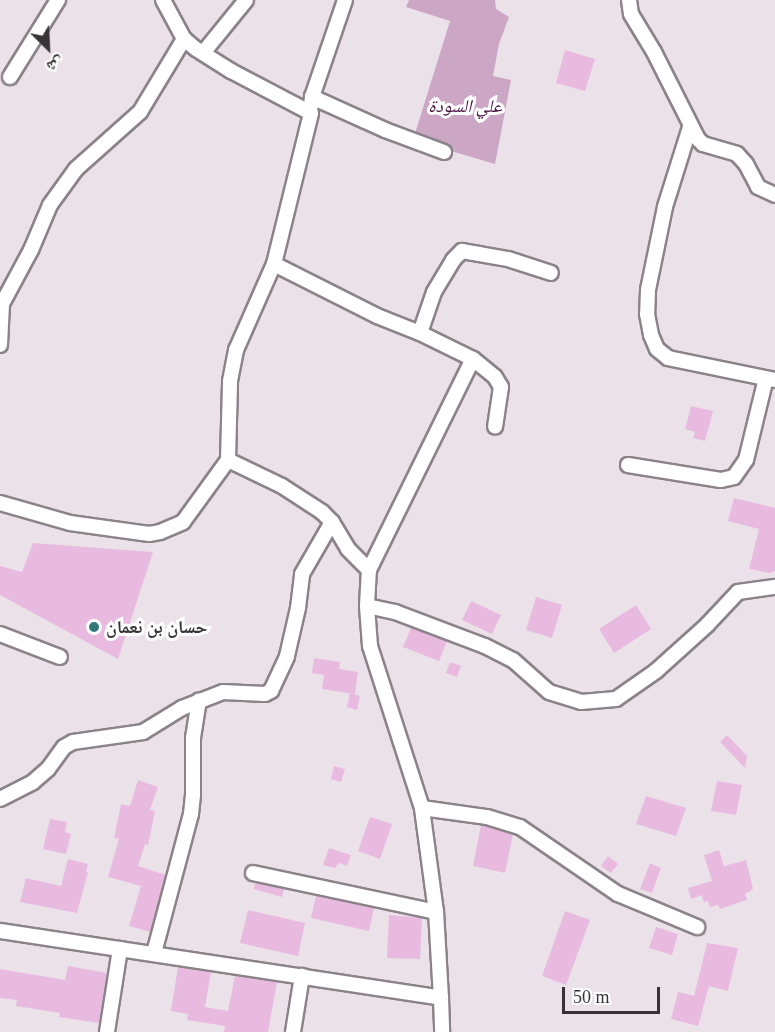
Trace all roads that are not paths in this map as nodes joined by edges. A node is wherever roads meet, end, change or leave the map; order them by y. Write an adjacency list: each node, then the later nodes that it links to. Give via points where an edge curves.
1 (58, 0): 8 (street)
2 (163, 0): 6 (street)
3 (246, 0): 7 (street)
4 (345, 0): 9 (street)
5 (629, 0): 11 (street, via 631,14)
6 (184, 39): 7 (street); 16 (street, via 140,112 62,186)
7 (203, 53): 10 (street)
8 (10, 77)
9 (312, 97): 10 (street); 12 (street)
10 (311, 113): 14 (street)
11 (690, 126): 13 (street, via 703,144 737,154 758,188); 20 (street, via 656,244 648,290 648,325 657,349 668,358)
12 (444, 152)
13 (775, 195)
14 (274, 264): 17 (street, via 377,316); 22 (street, via 236,350 230,381)
15 (551, 273): 17 (street, via 462,251 434,292)
16 (1, 304): 18 (street)
17 (420, 333): 19 (street)
18 (0, 345)
19 (472, 359): 21 (street, via 495,377 501,387); 26 (street)
20 (770, 379): 23 (street, via 746,460 734,477 721,480)
21 (495, 427)
22 (228, 460): 24 (street, via 183,522 160,532 149,534 70,523); 25 (street, via 282,486)
23 (628, 465)
24 (0, 503)
25 (332, 522): 26 (street, via 348,549); 31 (street, via 302,574 286,656 271,691 223,692)
26 (369, 570): 28 (street)
27 (775, 587): 28 (street, via 738,592 656,671 616,699 581,702 549,692 513,660 485,646 395,612)
28 (367, 606): 33 (street, via 370,646)
29 (0, 634): 30 (street)
30 (60, 657)
31 (199, 700): 32 (street, via 143,732 73,742 33,782); 39 (street, via 193,738 191,814)
32 (0, 799)
33 (422, 808): 35 (street); 36 (street, via 487,817 520,827 618,894)
34 (253, 873): 35 (street)
35 (436, 912): 41 (street)
36 (697, 927)
37 (0, 931): 38 (street)
38 (120, 949): 39 (street); 42 (street)
39 (154, 953): 40 (street)
40 (302, 976): 41 (street); 43 (street)
41 (441, 998): 44 (street)
42 (107, 1032)
43 (293, 1032)
44 (442, 1032)

